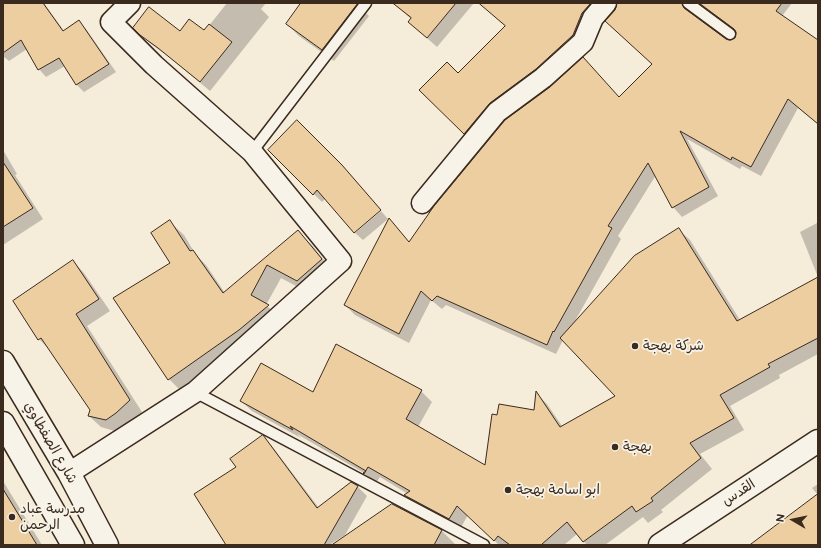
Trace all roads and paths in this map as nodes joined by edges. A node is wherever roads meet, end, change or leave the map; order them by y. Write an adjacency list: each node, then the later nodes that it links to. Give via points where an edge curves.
1 (130, 3): 6 (street, via 111,22)
2 (366, 3): 6 (lane)
3 (606, 3): 7 (street, via 593,18 583,42 543,78 497,112)
4 (688, 3): 5 (lane)
5 (730, 34)
6 (252, 152): 9 (street, via 341,261)
7 (422, 203)
8 (3, 362): 12 (main road, شارع الصفطاوي)
9 (195, 392): 12 (street); 15 (lane)
10 (3, 423): 13 (main road)
11 (818, 441): 16 (main road, القدس)
12 (69, 473): 14 (main road, شارع الصفطاوي)
13 (73, 545)
14 (107, 545)
15 (484, 545)
16 (660, 545)

